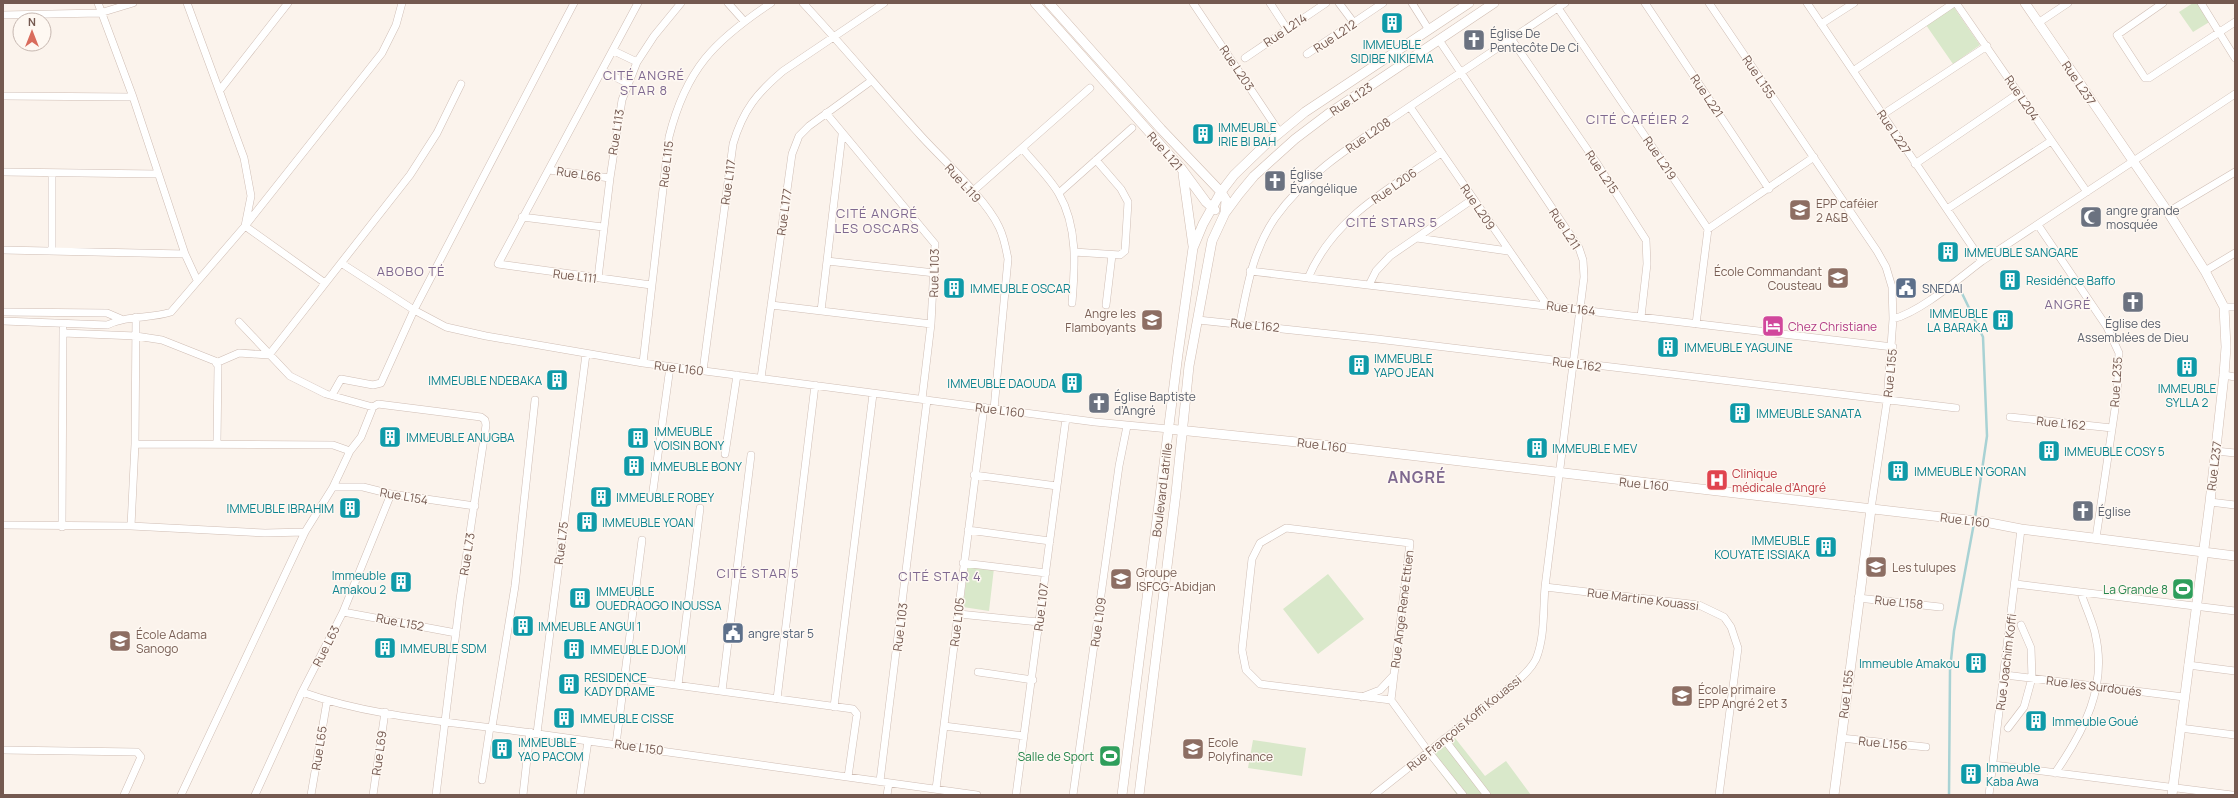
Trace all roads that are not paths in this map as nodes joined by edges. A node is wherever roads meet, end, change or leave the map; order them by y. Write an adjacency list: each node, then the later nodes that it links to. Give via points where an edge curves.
1 (98, 3): 34 (street)
2 (133, 3): 34 (street)
3 (187, 3): 60 (street)
4 (288, 3): 60 (street)
5 (402, 3): 97 (street, via 396,25 382,53)
6 (574, 3): 128 (street)
7 (638, 3): 48 (street)
8 (681, 3): 52 (street, Rue L113)
9 (728, 3): 36 (street)
10 (771, 3): 36 (street, Rue L115)
11 (803, 3): 44 (street, Rue L119)
12 (884, 3): 44 (street, Rue L117)
13 (1035, 3): 78 (main road, Rue L121)
14 (1049, 3): 87 (main road, Rue L121)
15 (1193, 3): 69 (street, Rue L203)
16 (1270, 3): 41 (street)
17 (1326, 3): 41 (street, Rue L214)
18 (1340, 3): 38 (street)
19 (1383, 3): 38 (street, Rue L212)
20 (1412, 3): 42 (street)
21 (1469, 3): 42 (main road, Rue L123)
22 (1494, 3): 45 (main road, Rue L123)
23 (1565, 3): 33 (street, Rue L208)
24 (1645, 3): 85 (street, Rue L221)
25 (1709, 3): 74 (street, Rue L155)
26 (1807, 3): 39 (street, Rue L227)
27 (1854, 3): 39 (street)
28 (1955, 3): 47 (street, Rue L204); 54 (street)
29 (2025, 3): 40 (main road, Rue L237)
30 (2068, 3): 40 (street)
31 (2163, 3): 43 (street, via 2117,35 2145,78 2149,78)
32 (2201, 3): 43 (street)
33 (1558, 8): 46 (street, Rue L208); 99 (street, Rue L219)
34 (100, 13): 35 (street); 64 (street)
35 (3, 15)
36 (744, 21): 119 (street, Rue L115, via 727,34 701,62 689,81 674,115 669,137)
37 (2235, 22): 43 (street)
38 (1354, 23): 49 (street, Rue L212)
39 (1821, 24): 54 (street, Rue L227)
40 (2038, 24): 76 (main road, Rue L237)
41 (1287, 29): 50 (street, Rue L214)
42 (1430, 30): 69 (main road, Rue L123, via 1305,112)
43 (2220, 32): 51 (street)
44 (834, 36): 56 (street, Rue L119); 151 (street, Rue L117, via 768,84 745,111 738,126 733,144)
45 (1439, 40): 55 (street, Rue L211); 94 (main road, Rue L123, via 1328,114 1296,139 1254,176)
46 (1512, 40): 55 (street, Rue L208); 132 (street, Rue L215, via 1646,240 1648,264)
47 (1987, 46): 61 (street, Rue L204); 67 (street)
48 (614, 51): 52 (street); 53 (street)
49 (1307, 54)
50 (1245, 58)
51 (2235, 58)
52 (636, 62): 57 (street, Rue L113)
53 (603, 71): 57 (street); 79 (street)
54 (1853, 71): 67 (street, Rue L227)
55 (1460, 72): 65 (street, Rue L208); 127 (street, Rue L211, via 1578,248 1583,260 1584,277)
56 (871, 82): 66 (street, Rue L177); 86 (street, Rue L119)
57 (627, 83): 84 (street, Rue L113, via 618,115)
58 (461, 84): 111 (street, via 437,134 410,175)
59 (1090, 88): 72 (street)
60 (220, 90): 97 (street, via 244,158 252,196)
61 (2019, 93): 71 (street, Rue L204); 77 (street)
62 (2235, 94): 76 (street)
63 (3, 96): 64 (street)
64 (132, 97): 83 (street)
65 (1410, 107): 73 (street, Rue L209); 112 (street, Rue L208, via 1352,146 1298,189 1275,219 1259,246)
66 (826, 113): 70 (street, Rue L103); 122 (street, Rue L177, via 799,136 792,154)
67 (1882, 115): 77 (street, Rue L227)
68 (1132, 128): 75 (street)
69 (1280, 133): 87 (main road, Rue L123, via 1250,159)
70 (842, 135): 109 (street); 114 (street, Rue L103, via 935,244)
71 (2051, 141): 88 (street, Rue L204); 92 (street)
72 (1022, 148): 86 (street); 89 (street)
73 (1441, 153): 90 (street, Rue L209); 116 (street, Rue L206, via 1357,212 1333,234 1316,258)
74 (1814, 157): 85 (street); 134 (street, Rue L155, via 1886,267 1892,287)
75 (1096, 160): 89 (street); 108 (street, via 1121,189 1128,202 1125,251 1120,255)
76 (2132, 162): 88 (street); 93 (main road, Rue L237)
77 (1915, 164): 92 (street, Rue L227)
78 (1181, 168): 91 (main road, Rue L121); 101 (main road)
79 (549, 170): 84 (street, Rue L66); 95 (street)
80 (3, 172): 82 (street)
81 (2235, 172): 93 (street)
82 (52, 173): 83 (street); 103 (street)
83 (158, 174): 107 (street)
84 (610, 178): 98 (street, Rue L113)
85 (1769, 189): 99 (street)
86 (972, 192): 165 (street, Rue L119, via 999,227 1008,259)
87 (1221, 192): 91 (main road, Boulevard Latrille); 94 (main road, via 1226,200)
88 (2087, 192): 96 (street)
89 (1059, 193): 105 (street, via 1072,231)
90 (1473, 199): 100 (street); 104 (street, Rue L209)
91 (1211, 208): 94 (main road); 101 (main road, Boulevard Latrille)
92 (1947, 209): 110 (street, Rue L227)
93 (2168, 212): 113 (main road, Rue L237)
94 (1225, 213): 135 (main road, Boulevard Latrille, via 1212,241)
95 (522, 217): 98 (street); 115 (street, Rue L111, via 498,262 500,266)
96 (2038, 225): 110 (street); 169 (street, Rue L235, via 2116,345 2119,366)
97 (245, 226): 117 (street); 118 (street)
98 (603, 227): 115 (street, Rue L113)
99 (1708, 229): 141 (street)
100 (1417, 238): 104 (street); 120 (street, via 1390,256 1376,271)
101 (1194, 248): 170 (main road, Boulevard Latrille)
102 (3, 250): 103 (street)
103 (52, 251): 107 (street)
104 (1508, 251): 124 (street, Rue L209)
105 (1074, 252): 108 (street); 121 (street)
106 (2235, 253): 113 (street)
107 (185, 254): 117 (street)
108 (1112, 255): 123 (street)
109 (827, 261): 114 (street); 129 (street)
110 (1982, 261): 134 (street, via 1933,297 1902,317)
111 (341, 263): 118 (street); 128 (street, Rue L160)
112 (1250, 271): 116 (street, Rue L164); 140 (street, Rue L208)
113 (2205, 271): 125 (main road, Rue L237)
114 (935, 273): 139 (street, Rue L103)
115 (598, 278): 119 (street, Rue L111)
116 (1308, 278): 120 (street, Rue L164)
117 (197, 280): 131 (street, via 171,312)
118 (325, 283): 146 (street)
119 (651, 285): 148 (street, Rue L115)
120 (1369, 285): 124 (street, Rue L164)
121 (1072, 303)
122 (771, 305): 129 (street); 155 (street, Rue L177)
123 (1106, 305)
124 (1547, 305): 127 (street, Rue L164)
125 (2224, 307): 126 (street); 153 (main road, Rue L237)
126 (2235, 307)
127 (1580, 309): 132 (street, Rue L164); 149 (street, Rue L211)
128 (414, 310): 145 (street, Rue L160, via 446,328); 158 (street, via 381,383 373,385 341,379)
129 (821, 311): 139 (street)
130 (3, 312): 133 (street, via 106,313)
131 (136, 317): 133 (street); 143 (street)
132 (1641, 317): 141 (street, Rue L164)
133 (121, 319): 138 (street, via 107,325)
134 (1894, 319): 144 (street, Rue L155)
135 (1198, 320): 140 (street, Rue L162); 171 (main road, Boulevard Latrille, via 1189,366)
136 (3, 321): 138 (street)
137 (239, 322): 146 (street)
138 (63, 323): 142 (street)
139 (931, 324): 160 (street, Rue L103)
140 (1240, 324): 149 (street, Rue L162)
141 (1696, 324): 144 (street, Rue L164)
142 (63, 333): 143 (street); 192 (street)
143 (136, 336): 147 (street, via 162,340 209,356); 173 (street)
144 (1893, 347): 161 (street, Rue L155)
145 (586, 354): 148 (street, Rue L160); 239 (street, Rue L75)
146 (269, 355): 147 (street, via 239,353); 158 (street, via 290,376)
147 (216, 363): 172 (street)
148 (643, 363): 150 (street, Rue L160)
149 (1572, 363): 161 (street, Rue L162); 179 (street, Rue L211)
150 (670, 367): 151 (street, Rue L160); 184 (street)
151 (703, 371): 152 (street, Rue L160)
152 (737, 375): 155 (street, Rue L160); 177 (street)
153 (2224, 375): 154 (street); 175 (main road, Rue L237)
154 (2235, 376)
155 (761, 378): 156 (street, Rue L160)
156 (815, 386): 157 (street, Rue L160); 229 (street)
157 (873, 394): 160 (street, Rue L160); 232 (street)
158 (332, 395): 162 (street)
159 (535, 400): 236 (street, via 515,586)
160 (925, 400): 163 (street, Rue L160); 253 (street, Rue L103, via 884,766)
161 (1887, 401): 164 (street, Rue L162); 189 (street, Rue L155)
162 (376, 405): 174 (street, via 361,438); 186 (street, Rue L73, via 480,417 485,420)
163 (984, 407): 165 (street, Rue L160); 180 (street, Rue L105)
164 (1956, 408)
165 (994, 409): 167 (street, Rue L160)
166 (2010, 417): 169 (street, Rue L162)
167 (1066, 418): 168 (street, Rue L160); 181 (street, Rue L107)
168 (1127, 426): 170 (street, Rue L160); 268 (street, Rue L109, via 1119,466)
169 (2112, 428): 196 (street, Rue L235)
170 (1169, 430): 171 (main road, Rue L160); 269 (main road, Boulevard Latrille)
171 (1182, 430): 179 (main road, Rue L160); 270 (main road, Boulevard Latrille)
172 (217, 443): 173 (street); 174 (street, via 333,445)
173 (135, 444): 191 (street)
174 (350, 451): 182 (street)
175 (2216, 451): 176 (street); 185 (main road, Rue L237)
176 (2235, 453)
177 (725, 454)
178 (751, 455): 225 (street)
179 (1559, 474): 189 (main road, Rue L160); 204 (street, Rue François Koffi Kouassi)
180 (974, 475): 181 (street); 194 (street, Rue L105)
181 (1057, 486): 198 (street, Rue L107)
182 (334, 487): 183 (street, Rue L154, via 363,487); 195 (street)
183 (391, 494): 186 (street, Rue L154); 210 (street, Rue L63)
184 (652, 498)
185 (2210, 502): 187 (street); 199 (main road, Rue L237)
186 (475, 506): 214 (street, Rue L73)
187 (2235, 506)
188 (700, 508): 223 (street)
189 (1871, 509): 193 (main road, Rue L160, via 1985,522); 206 (main road, Rue L155)
190 (3, 526): 192 (street)
191 (131, 526): 192 (street); 195 (street, via 265,533)
192 (62, 527)
193 (2021, 529): 196 (main road, Rue L160); 203 (street, Rue Joachim Koffi)
194 (968, 530): 198 (street); 201 (street, Rue L105)
195 (305, 532): 258 (street)
196 (2096, 538): 199 (main road, Rue L160)
197 (642, 540): 220 (street)
198 (1050, 541): 202 (street, Rue L107)
199 (2203, 551): 200 (main road, Rue L160); 207 (main road, Rue L237)
200 (2235, 556)
201 (963, 562): 202 (street); 211 (street, Rue L105)
202 (1046, 573): 212 (street, Rue L107)
203 (2016, 584): 205 (street); 219 (street, Rue Joachim Koffi)
204 (1545, 587): 243 (street, Rue François Koffi Kouassi, via 1541,638 1530,669 1516,683); 274 (street, Rue Martine Kouassi, via 1699,605 1724,617 1731,627 1738,648)
205 (2081, 593): 207 (street); 224 (street, via 2097,642)
206 (1858, 598): 208 (street, Rue L158); 242 (main road, Rue L155)
207 (2196, 606): 209 (street); 215 (main road, Rue L237)
208 (1940, 607)
209 (2235, 611)
210 (343, 612): 214 (street, Rue L152); 226 (street, Rue L63)
211 (958, 614): 212 (street); 235 (street, Rue L105)
212 (1039, 622): 222 (street, Rue L107)
213 (2022, 625): 221 (street, via 2030,648)
214 (456, 633): 234 (street, Rue L73)
215 (2188, 665): 216 (street); 228 (main road, Rue L237)
216 (2235, 670)
217 (978, 672): 222 (street)
218 (1394, 675): 227 (street, Rue Ange René Ettien, via 1380,690); 227 (street, Rue Ange René Ettien, via 1410,543 1286,528 1269,537 1260,543 1252,559 1242,650 1246,670 1260,684); 230 (street, Rue Ange René Ettien)
219 (2005, 675): 221 (street, Rue les Surdoués); 249 (street, Rue Joachim Koffi)
220 (624, 678): 223 (street); 245 (street)
221 (2032, 678): 224 (street, Rue les Surdoués); 237 (street, via 2024,707)
222 (1033, 680): 241 (street, Rue L107)
223 (678, 685): 225 (street)
224 (2096, 686): 228 (street, Rue les Surdoués); 250 (street, via 2081,734)
225 (722, 691): 229 (street)
226 (302, 692): 231 (street, Rue L150); 259 (street, Rue L63)
227 (1362, 696): 230 (street, Rue Ange René Ettien)
228 (2184, 697): 238 (main road, Rue L237)
229 (776, 699): 232 (street)
230 (1391, 700): 248 (street)
231 (327, 701): 233 (street, Rue L150); 260 (street, Rue L65)
232 (834, 707): 251 (street, via 853,709 857,714)
233 (385, 712): 234 (street, Rue L150); 261 (street, Rue L69)
234 (446, 722): 236 (street, Rue L150); 262 (street, Rue L73)
235 (944, 726): 241 (street); 255 (street, Rue L105)
236 (491, 727): 239 (street, Rue L150); 252 (street)
237 (2008, 728)
238 (2180, 728): 240 (street); 256 (main road, Rue L237)
239 (534, 733): 244 (street, Rue L150); 263 (street, Rue L75)
240 (2235, 735)
241 (1024, 736): 267 (street, Rue L107)
242 (1840, 738): 246 (street, Rue L156); 275 (main road, Rue L155)
243 (1444, 739): 248 (street, Rue François Koffi Kouassi); 273 (street)
244 (588, 741): 245 (street, Rue L150); 264 (street)
245 (616, 744): 251 (street, Rue L150)
246 (1926, 747)
247 (3, 750): 257 (street, via 137,752 141,757)
248 (1428, 751): 271 (street, Rue François Koffi Kouassi); 272 (street)
249 (1994, 765): 250 (street); 276 (street, Rue Joachim Koffi)
250 (2055, 773): 256 (street)
251 (848, 777): 253 (street, Rue L150)
252 (482, 780)
253 (880, 781): 254 (street, Rue L150)
254 (889, 783): 255 (street, Rue L150); 265 (street)
255 (936, 789): 266 (street, Rue L150)
256 (2172, 791): 277 (street)
257 (124, 795)
258 (181, 795)
259 (255, 795)
260 (311, 795)
261 (373, 795)
262 (436, 795)
263 (523, 795)
264 (580, 795)
265 (887, 795)
266 (977, 795)
267 (1016, 795)
268 (1073, 795)
269 (1122, 795)
270 (1139, 795)
271 (1374, 795)
272 (1463, 795)
273 (1487, 795)
274 (1719, 795)
275 (1834, 795)
276 (1989, 795)
277 (2232, 795)

